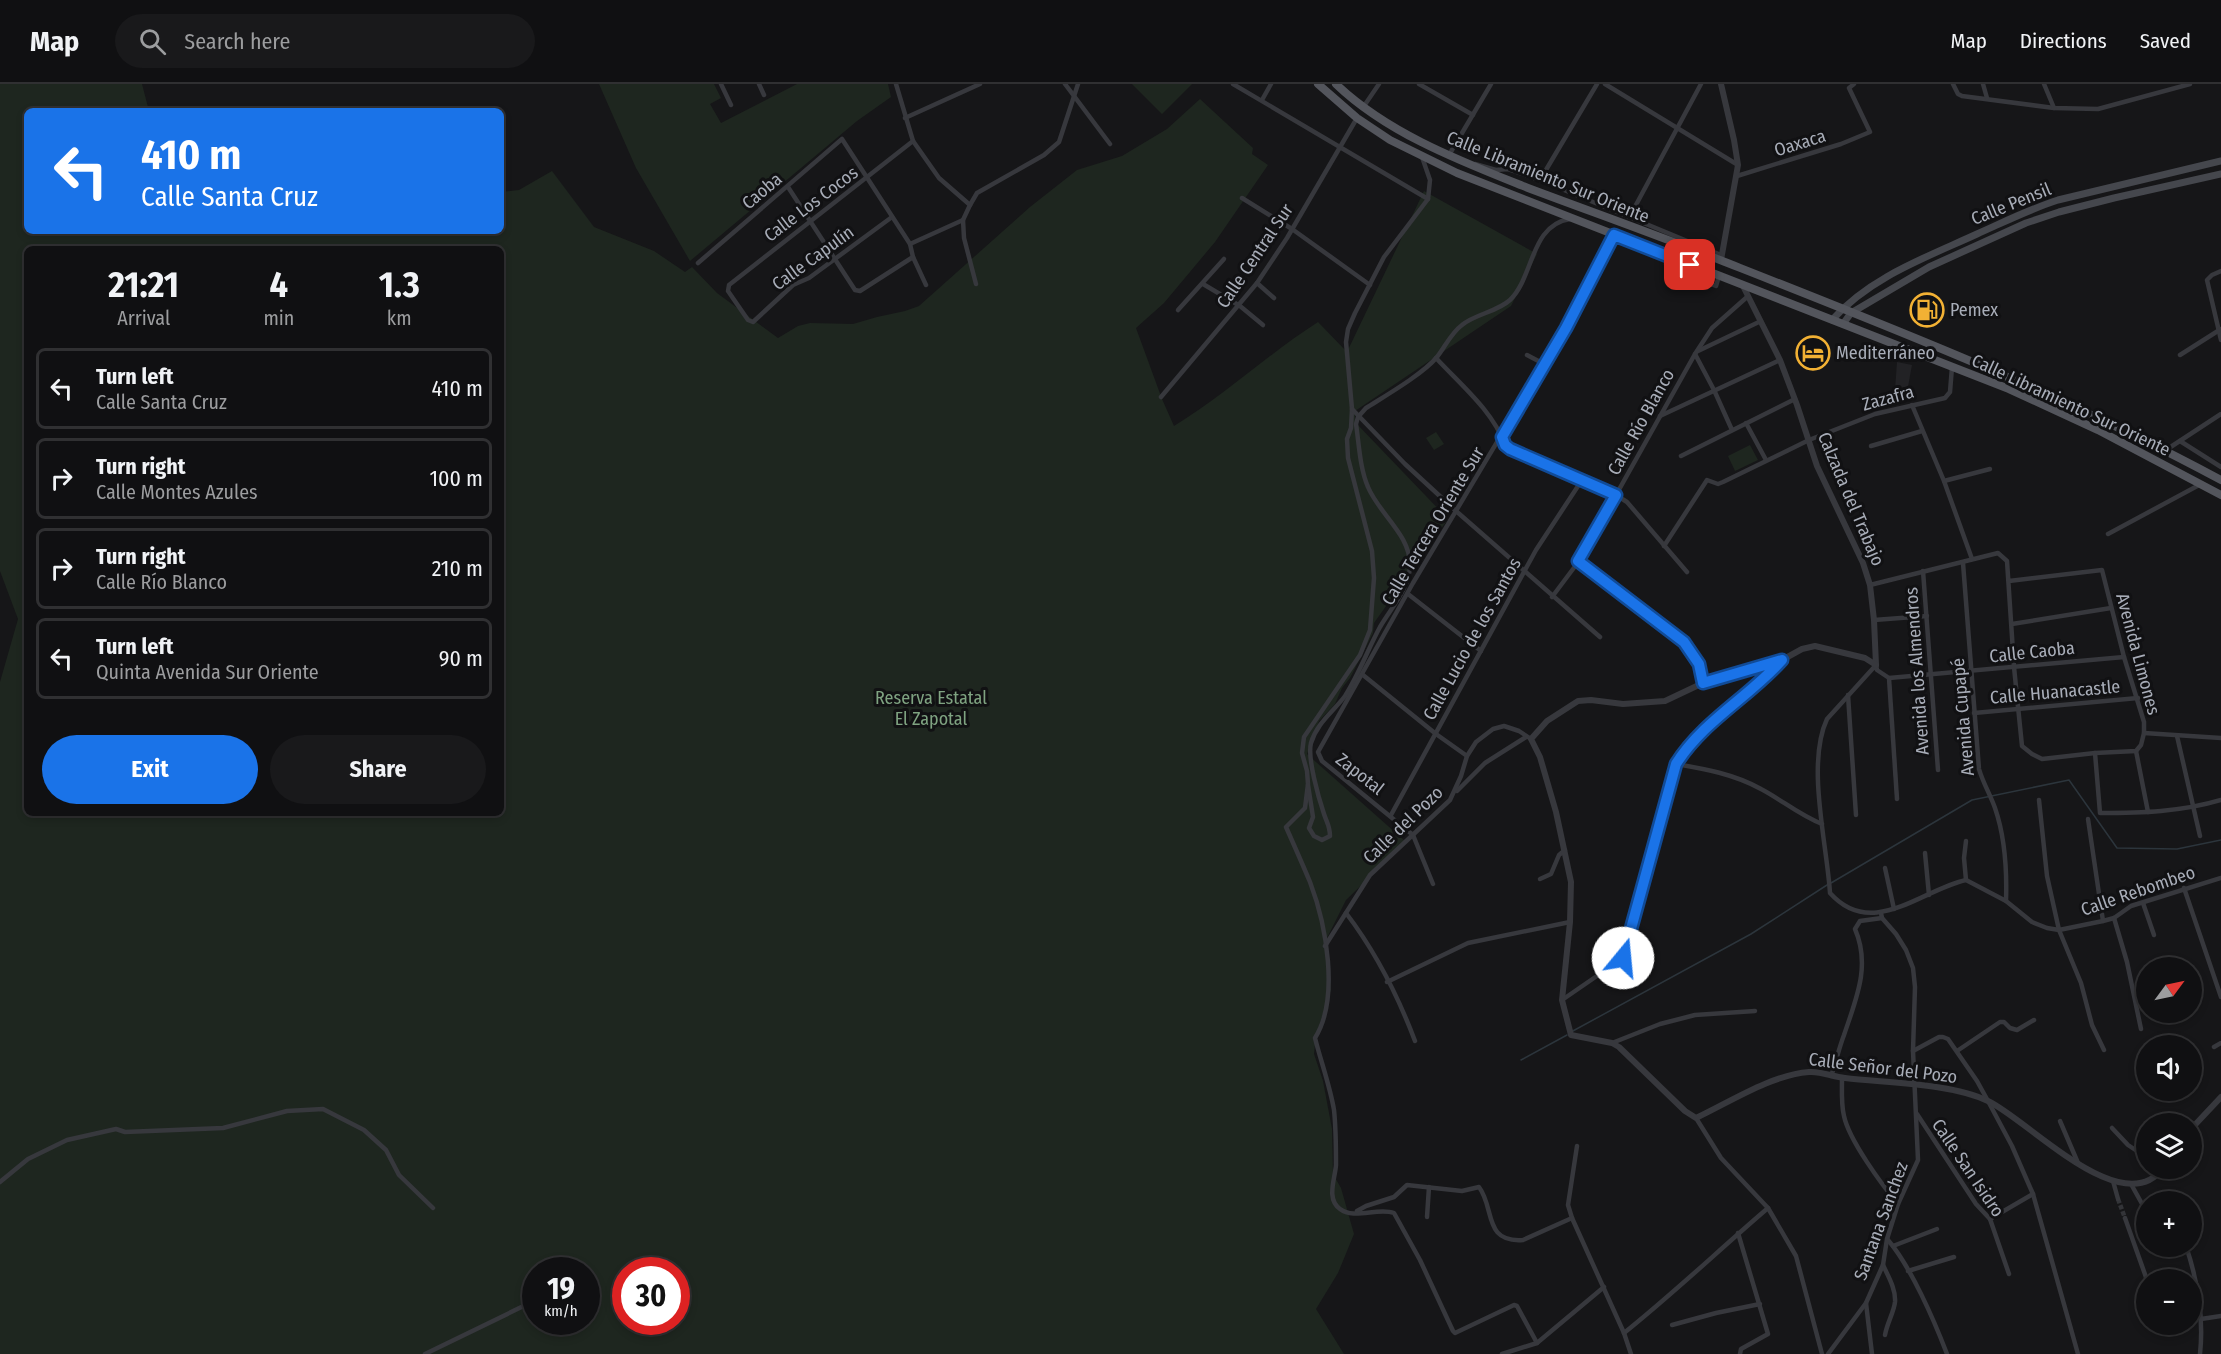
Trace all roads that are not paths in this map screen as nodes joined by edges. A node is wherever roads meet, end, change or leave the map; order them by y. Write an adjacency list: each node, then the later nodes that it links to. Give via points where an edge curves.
1 (721, 84): 27 (street)
2 (759, 84): 23 (street)
3 (896, 84): 31 (street)
4 (1065, 84): 24 (street)
5 (1078, 84): 24 (street)
6 (1233, 84): 26 (street)
7 (1271, 84): 26 (street)
8 (1318, 84): 32 (main road, Calle Libramiento Sur Oriente)
9 (1336, 84): 28 (main road, Calle Libramiento Sur Oriente)
10 (1379, 84): 28 (street)
11 (1419, 84): 30 (street)
12 (1491, 84): 30 (street)
13 (1597, 84): 45 (street)
14 (1605, 84): 33 (street)
15 (1701, 84): 33 (street)
16 (1721, 84): 41 (street)
17 (1854, 84): 43 (street, Oaxaca, via 1849,88 1869,132)
18 (1953, 84): 25 (street, via 1962,96)
19 (1983, 84): 25 (street)
20 (2044, 84): 29 (street)
21 (2190, 84): 29 (street, via 2098,109)
22 (976, 85): 31 (street)
23 (764, 95)
24 (1074, 96): 35 (street); 49 (street, via 1059,142 1044,155 977,193)
25 (1987, 98): 29 (street)
26 (1262, 100): 36 (street)
27 (731, 105)
28 (1364, 106): 37 (main road, Calle Libramiento Sur Oriente)
29 (2054, 108)
30 (1473, 115): 37 (street)
31 (905, 118): 34 (street)
32 (1357, 118): 36 (street, Calle Central Sur); 38 (main road, Calle Libramiento Sur Oriente)
33 (1677, 128): 41 (street); 50 (street)
34 (913, 141): 44 (street, Calle Los Cocos); 49 (street, via 939,178)
35 (1110, 144)
36 (1340, 148): 48 (street); 55 (street, Calle Central Sur)
37 (1449, 155): 40 (main road, Calle Libramiento Sur Oriente)
38 (1422, 157): 48 (street, via 1430,180); 52 (main road, Calle Libramiento Sur Oriente)
39 (2221, 161): 77 (main road, Calle Pensil, via 2032,208 1922,258)
40 (1462, 162): 45 (street, via 1508,169); 60 (main road, Calle Libramiento Sur Oriente)
41 (1738, 165): 43 (street)
42 (2221, 174): 79 (main road, Calle Pensil, via 2026,223 1929,267)
43 (1737, 176): 60 (street)
44 (868, 177): 46 (street, Caoba, via 842,139); 51 (street); 53 (street, Calle Los Cocos)
45 (1540, 180): 50 (street)
46 (788, 187): 53 (street); 63 (street, Caoba)
47 (1242, 198): 55 (street)
48 (1428, 199): 72 (street, via 1384,257)
49 (970, 205): 54 (street)
50 (1630, 216): 60 (street)
51 (892, 217): 57 (street); 61 (street, Calle Capulín)
52 (1573, 219): 56 (main road, Calle Libramiento Sur Oriente); 90 (street, via 1561,220 1542,238 1510,301 1461,325)
53 (811, 220): 61 (street); 82 (street, Calle Los Cocos, via 729,285)
54 (963, 220): 57 (street); 68 (street)
55 (1292, 229): 70 (street, Calle Central Sur); 72 (street)
56 (1614, 235): 59 (main road, Calle Libramiento Sur Oriente); 92 (street, Calle Tercera Oriente Sur)
57 (910, 244): 58 (street)
58 (913, 257): 61 (street, via 858,290); 71 (street)
59 (1669, 257): 64 (main road, Calle Libramiento Sur Oriente); 67 (street, via 1667,267)
60 (1721, 258): 77 (main road, Calle Libramiento Sur Oriente)
61 (835, 259): 82 (street, Calle Capulín, via 794,285)
62 (1224, 259): 69 (street)
63 (698, 263)
64 (1701, 269): 66 (main road, Calle Libramiento Sur Oriente); 67 (street)
65 (2221, 271): 85 (street, via 2208,278)
66 (1719, 276): 67 (street, via 1716,286); 73 (main road, Calle Libramiento Sur Oriente)
67 (1697, 279)
68 (976, 284)
69 (1203, 284): 76 (street); 78 (street)
70 (1257, 284): 75 (street); 76 (street, Calle Central Sur)
71 (926, 285)
72 (1370, 285): 98 (street, via 1346,342)
73 (1742, 285): 74 (street, Calzada del Trabajo); 80 (main road, Calle Libramiento Sur Oriente)
74 (1747, 297): 81 (street, Calzada del Trabajo); 87 (street, Calle Río Blanco, via 1712,328)
75 (1274, 298)
76 (1240, 306): 84 (street); 95 (street, Calle Central Sur)
77 (1841, 309): 79 (main road, Calle Libramiento Sur Oriente); 80 (main road, Calle Pensil)
78 (1178, 310)
79 (1851, 313): 83 (main road, Calle Pensil); 109 (main road, Calle Libramiento Sur Oriente, via 2010,376)
80 (1832, 320): 83 (main road, Calle Libramiento Sur Oriente)
81 (1761, 321): 87 (street); 91 (street, Calzada del Trabajo)
82 (750, 322)
83 (1843, 324): 93 (main road, Calle Libramiento Sur Oriente)
84 (1263, 325)
85 (2220, 330): 86 (street); 89 (street)
86 (2221, 340)
87 (1696, 353): 94 (street); 100 (street, Calle Río Blanco)
88 (1527, 355): 92 (street)
89 (2180, 355)
90 (1436, 358): 101 (street); 105 (street)
91 (1780, 360): 94 (street); 96 (street, Calzada del Trabajo)
92 (1544, 364): 105 (street, Calle Tercera Oriente Sur)
93 (1952, 367): 97 (street, Zazafra, via 1950,392 1945,398); 117 (main road, Calle Libramiento Sur Oriente, via 2060,412)
94 (1714, 390): 100 (street); 103 (street)
95 (1161, 398)
96 (1795, 399): 102 (street); 106 (street, Calzada del Trabajo)
97 (1912, 405): 104 (street); 106 (street, Zazafra, via 1875,414)
98 (1352, 409): 101 (street); 163 (street, via 1348,458 1372,550 1370,630 1360,655 1304,737 1302,753)
99 (2221, 414): 107 (street)
100 (1660, 416): 118 (street, Calle Río Blanco)
101 (1358, 417): 120 (street); 163 (street, via 1367,484 1406,545 1409,575 1345,695 1316,728 1310,746 1311,765 1330,826 1330,836 1322,840 1309,828 1313,817)
102 (1746, 423): 103 (street); 111 (street)
103 (1732, 430): 110 (street)
104 (1922, 431): 108 (street); 116 (street)
105 (1502, 437): 114 (street, via 1510,449); 120 (street, Calle Tercera Oriente Sur)
106 (1809, 440): 111 (street, Zazafra); 130 (street, Calzada del Trabajo)
107 (2180, 441): 109 (street); 112 (street)
108 (1871, 446)
109 (2166, 450): 115 (main road, Calle Libramiento Sur Oriente)
110 (1681, 456)
111 (1766, 460): 122 (street, Zazafra, via 1723,482 1707,480)
112 (2221, 467)
113 (1989, 469): 116 (street)
114 (1582, 480): 118 (street); 126 (street, Calle Lucio de los Santos)
115 (2221, 480)
116 (1944, 481): 123 (street)
117 (2203, 483): 119 (main road, Calle Libramiento Sur Oriente); 121 (street)
118 (1616, 495): 122 (street, via 1627,502); 124 (street, Calle Río Blanco)
119 (2221, 495)
120 (1456, 512): 126 (street); 131 (street, Calle Tercera Oriente Sur)
121 (2108, 534)
122 (1664, 546): 128 (street)
123 (1972, 559): 125 (street); 129 (street, via 1998,553 2003,556)
124 (1578, 561): 132 (street, Calle Río Blanco); 147 (street, via 1684,642 1699,664)
125 (1963, 563): 127 (street); 143 (street, Avenida Cupapé)
126 (1525, 571): 132 (street); 138 (street, Calle Lucio de los Santos)
127 (1923, 571): 130 (street); 134 (street, Avenida los Almendros)
128 (1687, 572)
129 (2009, 582): 133 (street, Avenida Limones, via 2102,570); 136 (street)
130 (1870, 585): 135 (street, Calzada del Trabajo)
131 (1408, 594): 138 (street); 144 (street, Calle Tercera Oriente Sur)
132 (1552, 597): 137 (street)
133 (2111, 608): 136 (street); 139 (street, Avenida Limones)
134 (1927, 616): 135 (street); 145 (street, Avenida los Almendros)
135 (1874, 620): 141 (street, Calzada del Trabajo)
136 (2012, 624): 142 (street)
137 (1600, 637)
138 (1481, 651): 152 (street, Calle Lucio de los Santos)
139 (2124, 657): 142 (street, Calle Caoba); 149 (street, Avenida Limones)
140 (1782, 660): 141 (street, via 1815,646 1865,658); 147 (street); 161 (street, via 1695,738)
141 (1876, 665): 146 (street); 148 (street)
142 (2014, 666): 143 (street, Calle Caoba); 150 (street)
143 (1972, 671): 145 (street, Calle Caoba); 151 (street, Avenida Cupapé)
144 (1363, 675): 152 (street); 160 (street, Calle Tercera Oriente Sur, via 1318,752)
145 (1929, 675): 146 (street, Calle Caoba); 162 (street, Avenida los Almendros)
146 (1889, 678): 165 (street)
147 (1703, 683): 155 (street, via 1660,702 1578,701)
148 (1848, 694): 171 (street); 173 (street, via 1824,725 1818,770)
149 (2138, 698): 150 (street, Calle Huanacastle); 153 (street, Avenida Limones)
150 (2018, 710): 151 (street, Calle Huanacastle); 158 (street, via 2022,746 2032,754 2042,759)
151 (1974, 713): 187 (street, Avenida Cupapé, via 1979,769 1995,808 2002,842)
152 (1436, 734): 159 (street); 170 (street, Calle Lucio de los Santos)
153 (2144, 734): 154 (street); 157 (street, Avenida Limones)
154 (2177, 736): 156 (street); 168 (street)
155 (1528, 738): 159 (street, Calle del Pozo, via 1513,728 1498,727 1476,742); 164 (street, via 1485,763); 177 (street, via 1540,757)
156 (2221, 738)
157 (2136, 751): 158 (street); 169 (street)
158 (2095, 753): 169 (street, via 2100,813)
159 (1467, 756): 164 (street, Calle del Pozo)
160 (1319, 757): 170 (street, Zapotal)
161 (1676, 764): 173 (street, via 1741,779); 201 (street, via 1623,958)
162 (1938, 770)
163 (1308, 784): 198 (street, via 1305,808 1286,827 1311,884)
164 (1455, 793): 174 (street, Calle del Pozo)
165 (1897, 799)
166 (2039, 800): 196 (street, via 2047,876)
167 (2221, 800): 168 (street)
168 (2194, 808): 169 (street); 175 (street)
169 (2148, 812)
170 (1390, 815): 174 (street, Zapotal)
171 (1856, 815)
172 (2088, 819): 194 (street)
173 (1822, 824): 192 (street, via 1830,893 1843,905)
174 (1413, 835): 183 (street); 191 (street, Calle del Pozo, via 1370,875)
175 (2200, 836)
176 (1966, 841): 182 (street)
177 (1565, 850): 181 (street, via 1551,874); 195 (street, via 1571,882)
178 (1925, 854): 185 (street)
179 (1885, 868): 190 (street)
180 (2221, 878): 184 (street, Calle Rebombeo)
181 (1540, 879)
182 (1966, 880): 185 (street); 187 (street, Calle Rebombeo)
183 (1433, 884)
184 (2184, 888): 186 (street, Calle Rebombeo); 200 (street)
185 (1929, 895): 190 (street)
186 (2163, 896): 188 (street, Calle Rebombeo); 189 (street)
187 (2006, 901): 196 (street, Calle Rebombeo, via 2032,922)
188 (2143, 903): 193 (street, Calle Rebombeo); 197 (street)
189 (2165, 903)
190 (1894, 909): 192 (street)
191 (1346, 913): 198 (street, Calle del Pozo); 199 (street)
192 (1881, 915): 210 (street, Santana Sanchez, via 1906,950 1913,968); 212 (street, via 1860,921 1855,929 1862,952 1862,972)
193 (2114, 918): 194 (street, Calle Rebombeo); 204 (street)
194 (2103, 921): 196 (street, Calle Rebombeo)
195 (1570, 922): 199 (street, via 1468,943); 201 (street)
196 (2059, 930): 209 (street)
197 (2154, 935)
198 (1325, 946): 236 (street, via 1330,984 1322,1027 1315,1038 1334,1110 1333,1198 1343,1211)
199 (1387, 982): 205 (street)
200 (2221, 997)
201 (1562, 1000): 206 (street, via 1571,1035)
202 (1755, 1011): 206 (street, via 1695,1015)
203 (2034, 1020): 211 (street, via 2017,1030 2000,1022)
204 (2141, 1029)
205 (1415, 1041)
206 (1612, 1043): 219 (street)
207 (2221, 1043): 208 (street)
208 (2214, 1047)
209 (2104, 1050)
210 (1913, 1051): 211 (street, via 1943,1037); 214 (street, Santana Sanchez)
211 (1957, 1051): 216 (street)
212 (1832, 1076): 213 (street, Calle Señor del Pozo); 219 (street, Calle Señor del Pozo, via 1812,1072 1781,1077)
213 (1842, 1078): 214 (street, Calle Señor del Pozo); 233 (street, via 1844,1119)
214 (1915, 1084): 216 (street, Calle Señor del Pozo); 217 (street, Santana Sanchez)
215 (2221, 1097): 218 (street)
216 (1988, 1101): 224 (street, Calle Señor del Pozo); 231 (street)
217 (1916, 1112): 233 (street, Santana Sanchez, via 1918,1160); 240 (street, Calle San Isidro)
218 (2202, 1117)
219 (1696, 1118): 235 (street, via 1721,1158)
220 (2060, 1121): 224 (street)
221 (2112, 1128): 223 (street)
222 (1577, 1146): 238 (street, via 1568,1205)
223 (2136, 1150)
224 (2079, 1165): 226 (street, Calle Señor del Pozo)
225 (2152, 1179): 228 (street)
226 (2113, 1181): 228 (street, Calle Señor del Pozo); 232 (street)
227 (0, 1182): 234 (street, via 28,1159 67,1140 116,1129 125,1132 223,1128 287,1111 324,1109 364,1130 386,1150 399,1175)
228 (2131, 1184): 230 (street)
229 (1429, 1187): 236 (street, via 1407,1185 1394,1197); 237 (street); 238 (street, via 1462,1191 1479,1187 1494,1228 1501,1235 1518,1240)
230 (2136, 1193)
231 (2033, 1194): 240 (street); 271 (street)
232 (2118, 1199)
233 (1898, 1204): 243 (street, Santana Sanchez)
234 (433, 1208)
235 (1768, 1208): 242 (street); 267 (street, via 1796,1256)
236 (1355, 1213): 260 (street, via 1394,1213 1455,1333 1514,1305)
237 (1427, 1216)
238 (1572, 1218): 250 (street)
239 (2125, 1218): 247 (street)
240 (1990, 1219): 249 (street, Calle San Isidro)
241 (1937, 1229): 244 (street)
242 (1738, 1233): 252 (street); 257 (street)
243 (1887, 1239): 244 (street); 246 (street, Santana Sanchez)
244 (1893, 1246): 248 (street)
245 (1954, 1257): 248 (street)
246 (1882, 1265): 251 (street, Santana Sanchez); 258 (street, via 1895,1300)
247 (2143, 1269)
248 (1908, 1271): 270 (street)
249 (2009, 1274)
250 (1604, 1287): 257 (street); 260 (street)
251 (1866, 1303): 268 (street, Santana Sanchez); 269 (street)
252 (1760, 1304): 256 (street); 266 (street, via 1768,1334 1741,1349)
253 (522, 1307): 262 (street)
254 (2221, 1316): 255 (street)
255 (2202, 1319)
256 (1672, 1325)
257 (1624, 1333): 265 (street)
258 (1885, 1335)
259 (2201, 1335): 272 (street)
260 (1537, 1343): 261 (street)
261 (1523, 1346): 263 (street); 264 (street)
262 (425, 1354)
263 (1502, 1354)
264 (1525, 1354)
265 (1631, 1354)
266 (1740, 1354)
267 (1822, 1354)
268 (1828, 1354)
269 (1872, 1354)
270 (1947, 1354)
271 (2078, 1354)
272 (2200, 1354)

